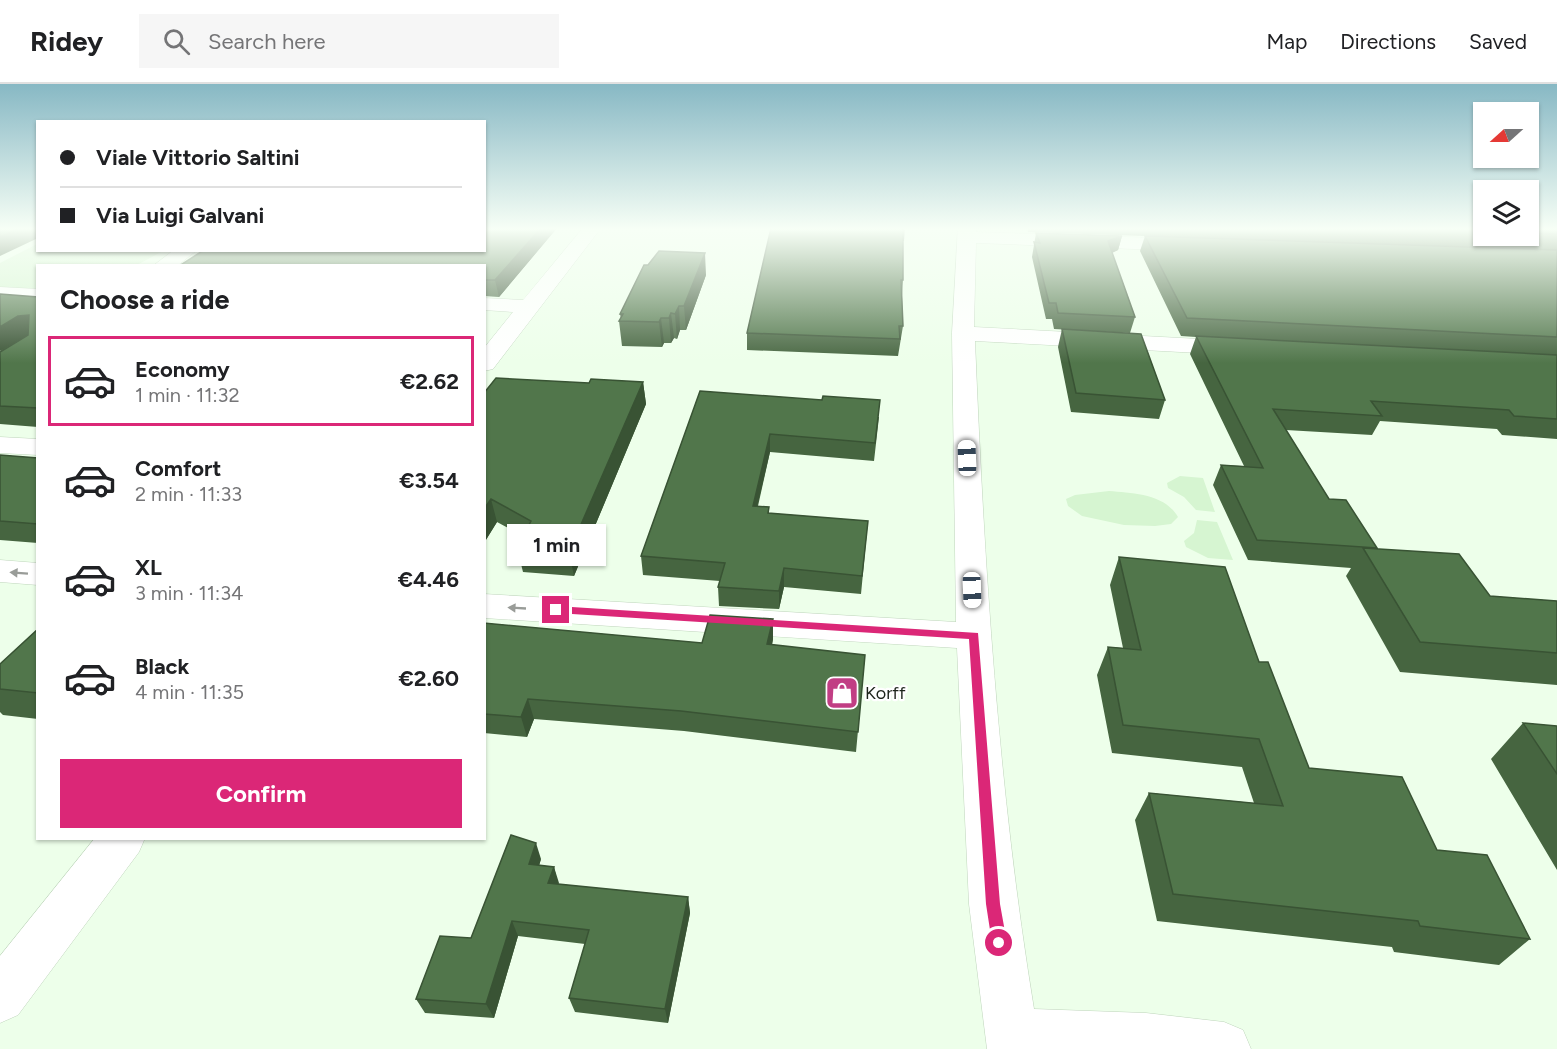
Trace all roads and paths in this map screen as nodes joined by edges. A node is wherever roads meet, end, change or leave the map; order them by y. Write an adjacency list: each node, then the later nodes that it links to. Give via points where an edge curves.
1 (556, 273): 6 (street)
2 (965, 273): 7 (street)
3 (0, 293): 4 (street)
4 (36, 295)
5 (486, 304): 6 (street)
6 (529, 308): 9 (street)
7 (963, 333): 8 (street); 15 (street)
8 (1259, 349)
9 (486, 362)
10 (0, 445): 11 (street)
11 (36, 447)
12 (0, 572): 13 (street, one-way to 12)
13 (36, 574)
14 (486, 606): 15 (street, one-way to 14)
15 (974, 636): 18 (street, via 993,904)
16 (121, 840): 17 (street)
17 (0, 997)
18 (1014, 1042): 19 (street, via 1146,1040)
19 (1224, 1049)

